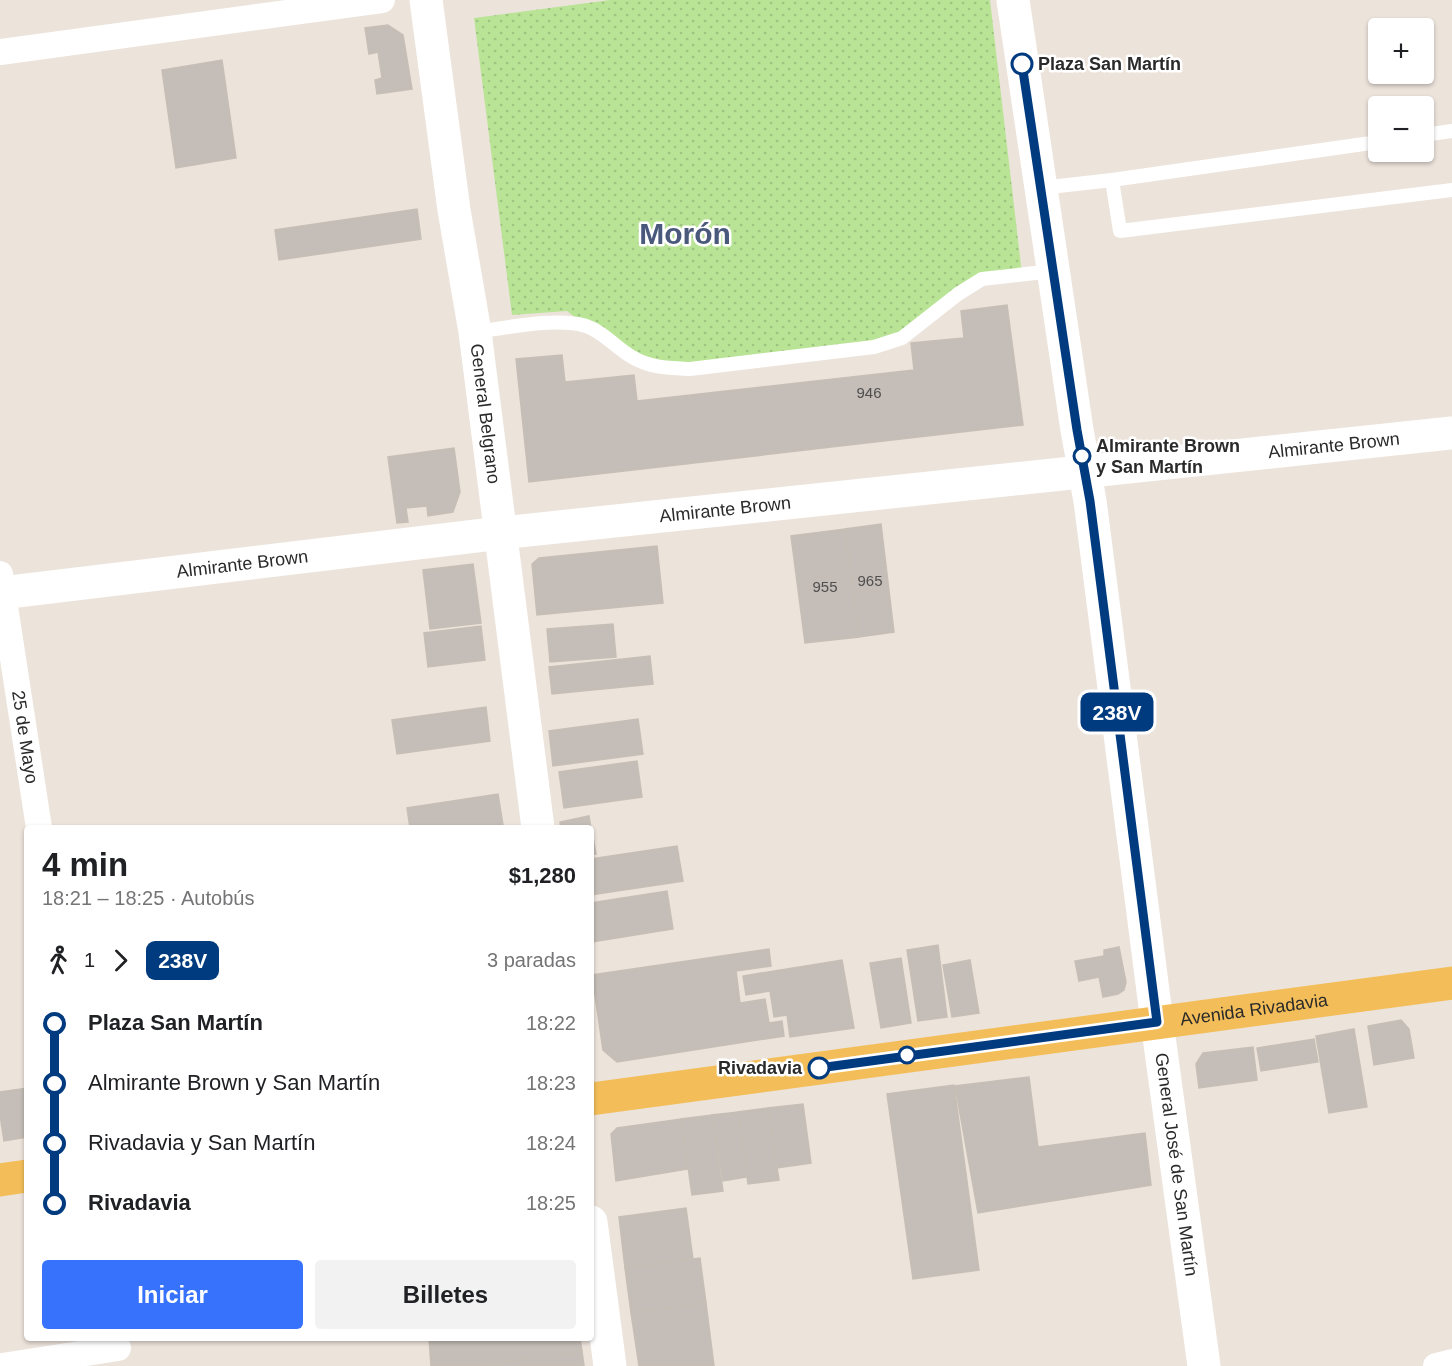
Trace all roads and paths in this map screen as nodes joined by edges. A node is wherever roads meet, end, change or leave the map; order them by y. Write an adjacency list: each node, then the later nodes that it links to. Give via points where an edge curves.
1 (382, 0): 4 (street)
2 (426, 0): 12 (street, General Belgrano)
3 (1013, 0): 9 (street, General José de San Martín)
4 (0, 52)
5 (1452, 131): 6 (lane)
6 (1434, 134)
7 (1368, 143): 8 (lane)
8 (1112, 180): 9 (lane); 10 (lane, via 1120,231)
9 (1041, 188): 11 (street, General José de San Martín)
10 (1452, 190)
11 (1054, 270): 12 (lane, via 982,279 902,338 874,347 690,369 660,368 632,357 586,326 558,323); 14 (street, General José de San Martín)
12 (475, 332): 15 (street, General Belgrano)
13 (1452, 433): 14 (street, Almirante Brown)
14 (1084, 471): 15 (street, Almirante Brown); 20 (street, General José de San Martín)
15 (501, 533): 16 (street, Almirante Brown); 18 (street, General Belgrano)
16 (1, 587): 17 (street, 25 de Mayo)
17 (39, 825)
18 (538, 825)
19 (1452, 983): 20 (main road, Avenida Rivadavia)
20 (1157, 1022): 21 (main road, Avenida Rivadavia); 30 (street, General José de San Martín)
21 (594, 1099)
22 (24, 1176): 23 (main road)
23 (0, 1180)
24 (594, 1244): 29 (street)
25 (119, 1351): 26 (street)
26 (72, 1361): 28 (street)
27 (1452, 1362): 31 (street)
28 (2, 1366)
29 (610, 1366)
30 (1204, 1366)
31 (1436, 1366)

